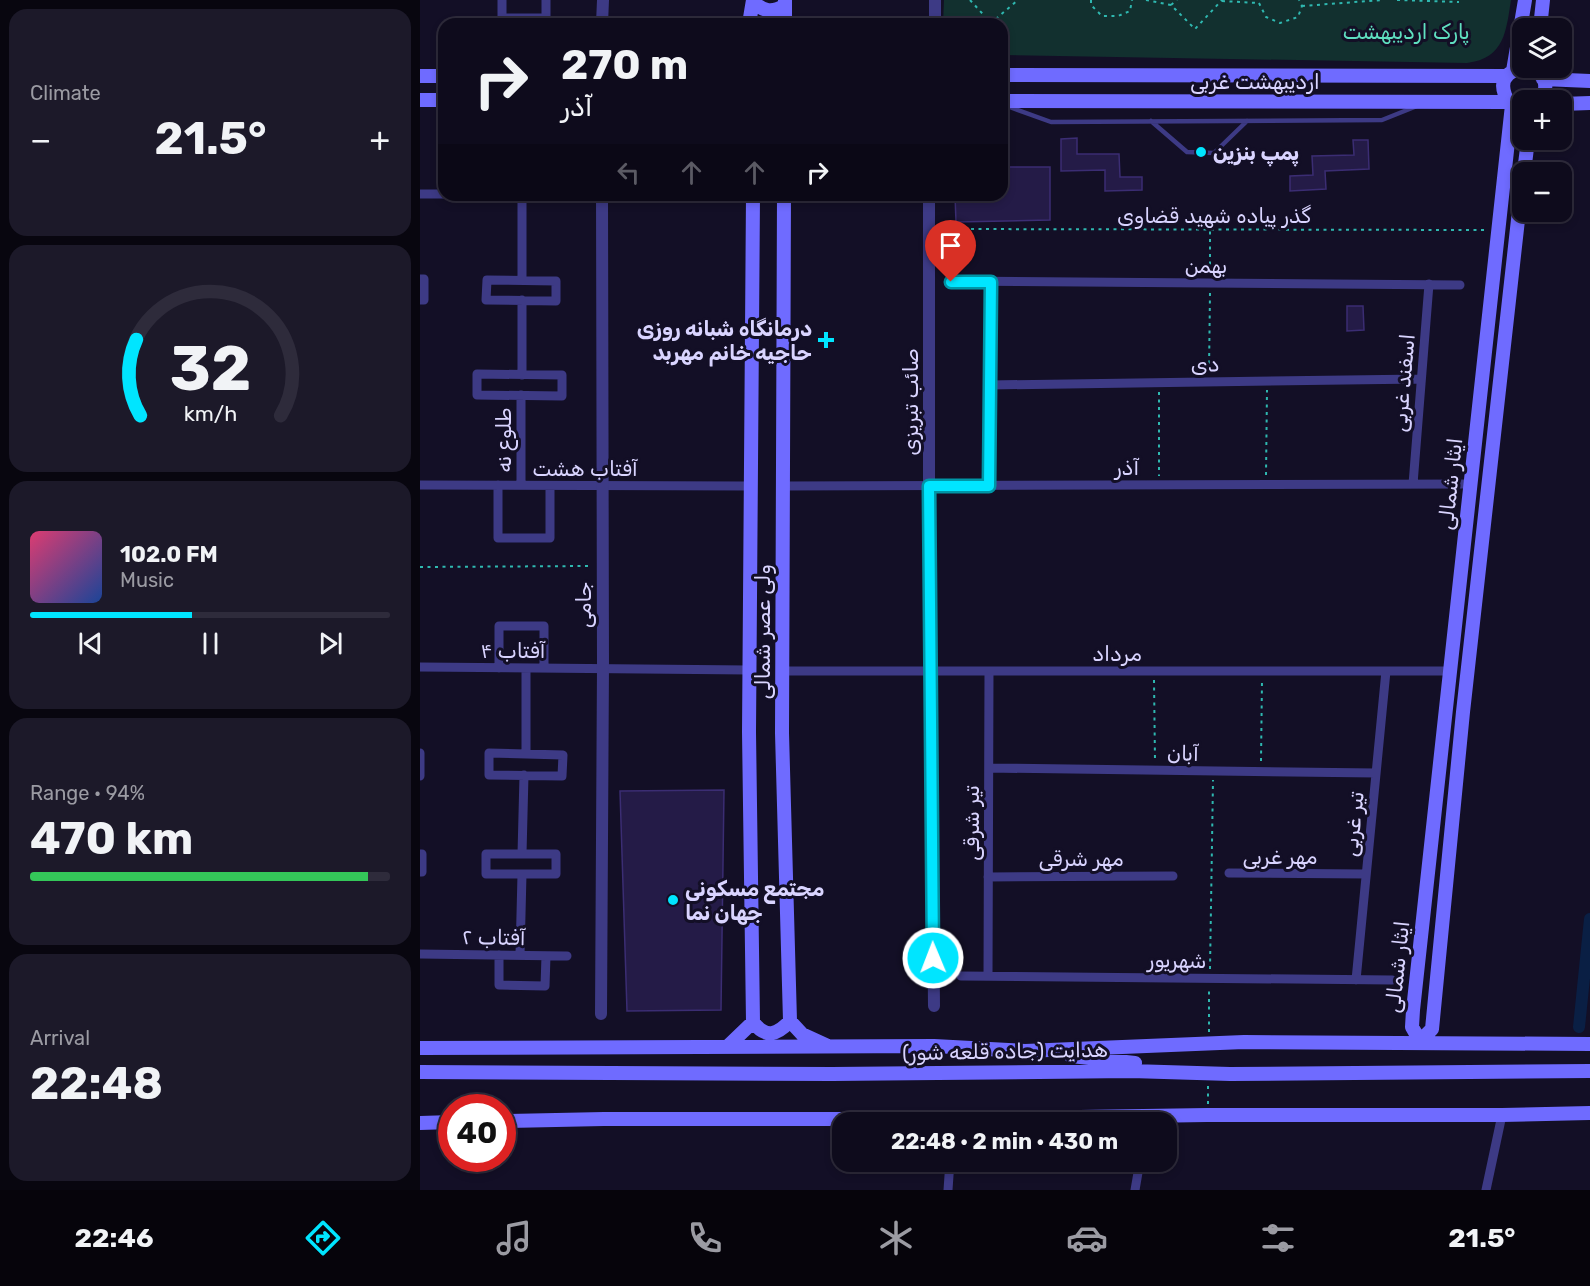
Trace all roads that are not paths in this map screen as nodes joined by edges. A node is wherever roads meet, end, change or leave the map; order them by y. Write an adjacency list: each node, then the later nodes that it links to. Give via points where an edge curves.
1 (502, 0): 2 (street, via 502,18 546,18)
2 (546, 0)
3 (603, 0): 9 (street)
4 (935, 0): 12 (street)
5 (1525, 0): 14 (main road)
6 (1543, 0): 13 (main road)
7 (753, 1): 8 (main road, via 768,11 777,10); 10 (main road)
8 (785, 2): 11 (main road)
9 (602, 18)
10 (750, 18)
11 (785, 18)
12 (934, 18)
13 (1541, 18)
14 (1510, 74): 15 (main road, اردیبهشت غربی); 25 (main road, ایثار شمالی, via 1503,87)
15 (1008, 75)
16 (420, 76): 17 (main road)
17 (438, 76)
18 (1571, 78): 19 (main road)
19 (1590, 81)
20 (420, 100): 21 (main road)
21 (438, 100)
22 (1428, 102): 23 (main road, اردیبهشت غربی); 28 (main road, اردیبهشت غربی); 30 (lane, via 1382,120)
23 (1008, 103)
24 (1590, 103): 26 (main road)
25 (1512, 104)
26 (1572, 104)
27 (1008, 105): 29 (lane, via 1051,122)
28 (1512, 106)
29 (1151, 121): 30 (lane); 30 (lane, via 1187,152 1214,153)
30 (1247, 121)
31 (1512, 123): 53 (main road, ایثار شمالی)
32 (420, 194): 33 (street)
33 (438, 194)
34 (522, 201): 41 (street)
35 (602, 201): 58 (street, جامی)
36 (753, 201): 59 (main road, ولی عصر شمالی)
37 (784, 201): 60 (main road, ولی عصر شمالی)
38 (929, 201): 61 (street, صائب تبریزی)
39 (1518, 222): 64 (main road, ایثار شمالی)
40 (420, 279): 46 (street, via 424,279 424,300)
41 (522, 280): 47 (street, via 556,281 556,301); 47 (street, via 487,280 486,300)
42 (951, 282): 43 (street, بهمن)
43 (991, 282): 44 (street, بهمن); 50 (street)
44 (1429, 284): 45 (street, بهمن); 49 (street, اسفند غربی)
45 (1460, 285)
46 (420, 300)
47 (522, 300): 48 (street)
48 (522, 375): 51 (street, via 562,375 562,396); 51 (street, via 477,374 477,395)
49 (1422, 380): 50 (street, دی); 52 (street, اسفند غربی)
50 (990, 385): 62 (street)
51 (521, 395): 56 (street, طلوع نه)
52 (1413, 484): 53 (street, آذر); 62 (street, آذر)
53 (1471, 484): 63 (main road, ایثار شمالی)
54 (420, 485): 55 (street, آفتاب هشت)
55 (498, 485): 56 (street, آفتاب هشت); 57 (street, via 498,538 550,538)
56 (521, 485): 57 (street, آفتاب هشت)
57 (550, 486): 58 (street, آفتاب هشت)
58 (603, 486): 59 (street, آفتاب هشت); 69 (street, جامی)
59 (750, 486): 70 (main road, ولی عصر شمالی)
60 (783, 486): 61 (street, آذر); 71 (main road, ولی عصر شمالی)
61 (929, 486): 62 (street, آذر); 72 (street, صائب تبریزی)
62 (989, 486)
63 (1461, 581): 64 (main road); 75 (main road, ایثار شمالی)
64 (1477, 583): 103 (main road, ایثار شمالی, via 1432,1029)
65 (420, 667): 66 (street, آفتاب ۴)
66 (499, 668): 67 (street, آفتاب ۴); 68 (street, via 499,626 544,626)
67 (526, 668): 68 (street, آفتاب ۴); 77 (street)
68 (544, 668): 69 (street, آفتاب ۴)
69 (603, 668): 70 (street, آفتاب ۴); 100 (street, جامی)
70 (749, 670): 102 (main road, ولی عصر شمالی)
71 (783, 671): 72 (street, مرداد); 101 (main road, ولی عصر شمالی)
72 (930, 671): 73 (street, مرداد); 99 (street, صائب تبریزی)
73 (989, 671): 74 (street, مرداد); 78 (street, تیر شرقی)
74 (1386, 671): 75 (street, مرداد); 79 (street, تیر غربی)
75 (1450, 671): 103 (main road, ایثار شمالی, via 1413,1010 1412,1027)
76 (420, 753): 81 (street)
77 (526, 754): 80 (street, via 489,753 489,775); 80 (street, via 563,755 562,776)
78 (989, 768): 79 (street, آبان); 89 (street, تیر شرقی)
79 (1376, 773): 87 (street, تیر غربی)
80 (524, 775): 83 (street)
81 (420, 776)
82 (420, 854): 84 (street)
83 (522, 854): 86 (street, via 556,854 556,874); 86 (street, via 486,854 486,874)
84 (420, 872)
85 (1229, 873): 87 (street, مهر غربی)
86 (522, 874): 92 (street)
87 (1366, 874): 97 (street, تیر غربی)
88 (1173, 876): 89 (street, مهر شرقی)
89 (988, 877): 96 (street, تیر شرقی)
90 (420, 954): 91 (street, آفتاب ۲)
91 (499, 955): 92 (street, آفتاب ۲); 93 (street, via 499,985 545,986)
92 (520, 955): 93 (street, آفتاب ۲)
93 (546, 956): 94 (street, آفتاب ۲)
94 (567, 956)
95 (961, 976): 96 (street, شهریور)
96 (988, 976): 97 (street, شهریور)
97 (1356, 980): 98 (street, شهریور)
98 (1392, 980)
99 (934, 1006)
100 (601, 1014)
101 (790, 1021): 102 (main road, via 780,1032 770,1033); 106 (main road, via 802,1034)
102 (753, 1022): 105 (main road)
103 (1420, 1041): 104 (main road); 109 (main road, via 1209,1043)
104 (1590, 1044)
105 (728, 1046): 106 (main road); 108 (main road)
106 (830, 1047): 109 (main road, via 956,1046)
107 (420, 1048): 108 (main road)
108 (490, 1048): 110 (main road)
109 (1025, 1051): 113 (main road)
110 (420, 1058)
111 (1590, 1071): 113 (main road, هدایت (جاده قلعه شور))
112 (420, 1072): 113 (main road, هدایت (جاده قلعه شور))
113 (1230, 1074)
114 (1589, 1113): 115 (main road)
115 (1502, 1115): 116 (main road); 125 (street)
116 (1177, 1118)
117 (832, 1120): 118 (main road)
118 (516, 1121)
119 (438, 1122): 120 (main road)
120 (420, 1123)
121 (949, 1172): 123 (street)
122 (1138, 1172): 124 (street)
123 (948, 1190)
124 (1135, 1190)
125 (1486, 1190)

